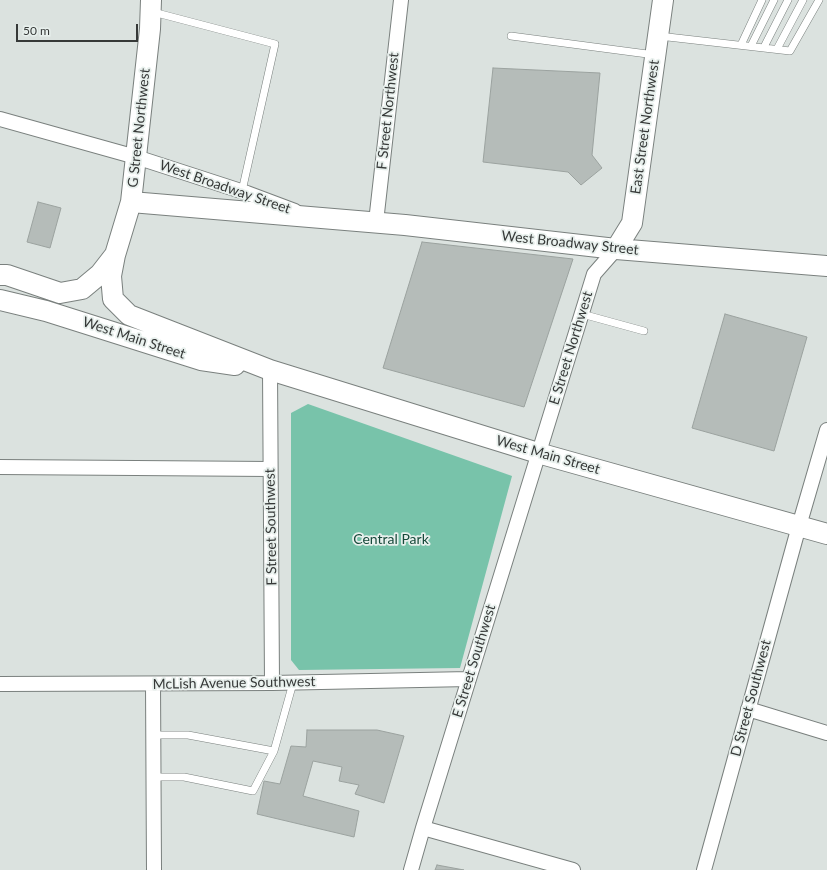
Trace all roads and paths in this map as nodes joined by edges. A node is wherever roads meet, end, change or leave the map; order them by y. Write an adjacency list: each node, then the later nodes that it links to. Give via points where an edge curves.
1 (401, 0): 20 (street, F Street Northwest)
2 (662, 0): 11 (main road, East Street Northwest)
3 (762, 0): 10 (lane)
4 (774, 0): 12 (lane)
5 (788, 0): 13 (lane)
6 (803, 0): 14 (lane)
7 (819, 0): 14 (lane, via 790,51)
8 (151, 6): 16 (main road, G Street Northwest); 17 (lane, via 275,44)
9 (511, 36): 11 (lane)
10 (741, 45): 11 (lane); 12 (lane)
11 (656, 46): 21 (main road, East Street Northwest, via 632,223)
12 (751, 46): 13 (lane)
13 (764, 47): 14 (lane)
14 (777, 49)
15 (0, 119): 16 (street, West Broadway Street)
16 (136, 157): 17 (street, West Broadway Street); 18 (main road, G Street Northwest)
17 (242, 191): 19 (street, West Broadway Street)
18 (131, 202): 19 (main road, West Broadway Street); 22 (main road, G Street Northwest)
19 (313, 217): 20 (main road, West Broadway Street)
20 (376, 222): 21 (main road, West Broadway Street)
21 (616, 249): 23 (main road, West Broadway Street); 26 (street, E Street Northwest, via 594,274)
22 (116, 255): 24 (main road, via 100,274 82,288 60,293); 28 (main road, West Main Street, via 111,276 113,299 129,315)
23 (827, 266)
24 (2, 275)
25 (0, 300): 28 (main road, West Main Street, via 46,310 201,360)
26 (582, 314): 27 (lane); 30 (street, E Street Northwest)
27 (644, 331)
28 (270, 370): 30 (main road, West Main Street); 32 (street, F Street Southwest)
29 (827, 430): 33 (street, D Street Southwest)
30 (538, 453): 33 (main road, West Main Street); 35 (street, E Street Southwest)
31 (0, 467): 32 (street)
32 (270, 470): 36 (street, F Street Southwest)
33 (799, 526): 34 (main road, West Main Street); 40 (street, D Street Southwest)
34 (827, 534)
35 (469, 679): 37 (street, McLish Avenue Southwest); 45 (street, E Street Southwest)
36 (272, 683): 37 (street, McLish Avenue Southwest); 39 (street, McLish Avenue Southwest)
37 (293, 683): 43 (lane)
38 (0, 684): 39 (street, McLish Avenue Southwest)
39 (153, 684): 42 (street)
40 (748, 709): 41 (street); 49 (street, D Street Southwest)
41 (827, 734)
42 (153, 735): 43 (lane, via 188,735); 44 (street)
43 (274, 751): 44 (lane, via 253,791 184,777)
44 (154, 776): 46 (street)
45 (423, 828): 47 (street, E Street Southwest); 48 (street)
46 (154, 870)
47 (412, 870)
48 (573, 870)
49 (704, 870)

